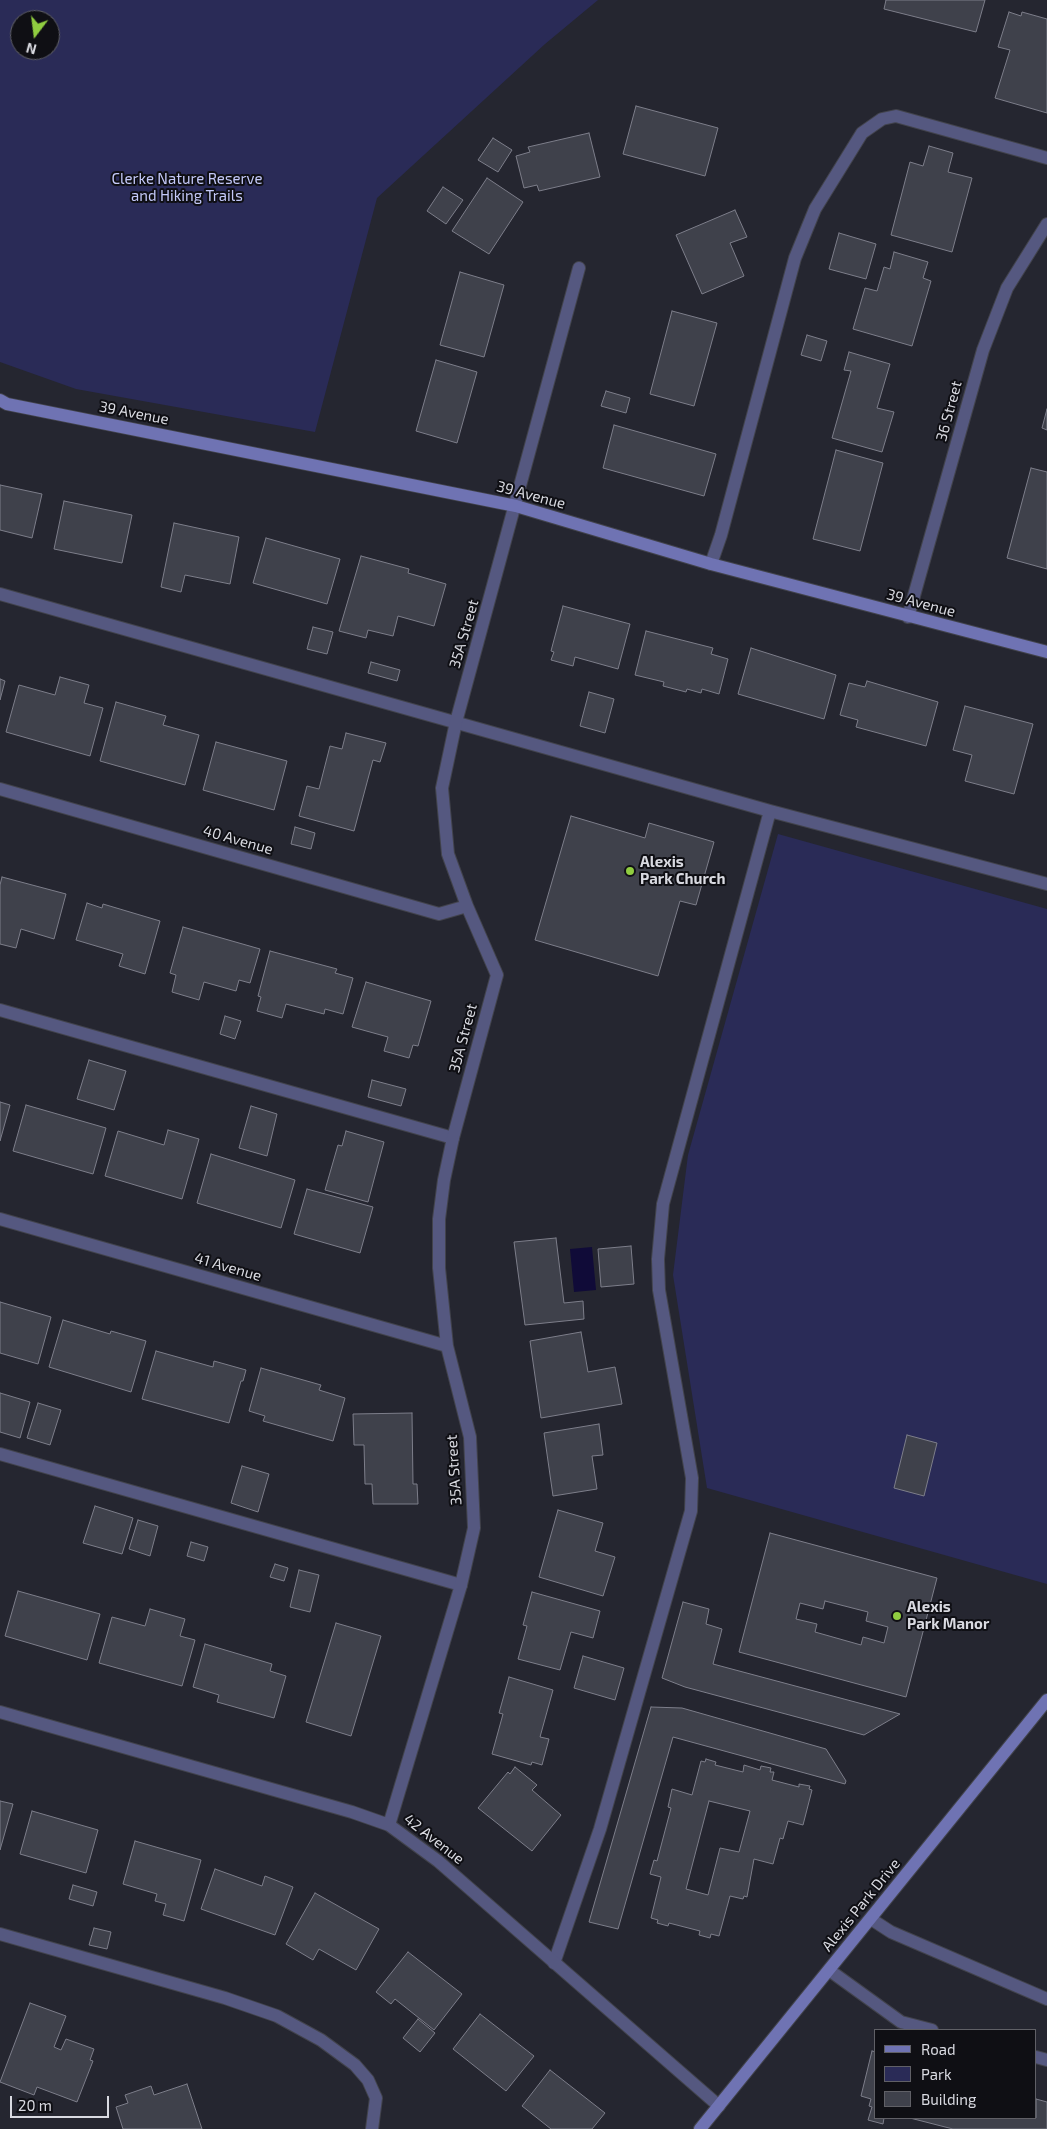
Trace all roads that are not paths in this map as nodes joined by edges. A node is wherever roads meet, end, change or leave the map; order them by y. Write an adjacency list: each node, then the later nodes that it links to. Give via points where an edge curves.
1 (1047, 158): 6 (street, via 896,116 882,119 862,133 816,209 795,258)
2 (1047, 224): 8 (street, 36 Street, via 1007,288 983,350)
3 (579, 268): 5 (street, 35A Street)
4 (0, 400): 5 (street, 39 Avenue, via 7,404)
5 (516, 506): 6 (street, 39 Avenue); 10 (street, 35A Street)
6 (711, 564): 8 (street, 39 Avenue)
7 (0, 594): 10 (street)
8 (908, 617): 9 (street, 39 Avenue)
9 (1047, 652)
10 (456, 722): 12 (street); 14 (street, 35A Street, via 442,788 448,854)
11 (0, 789): 14 (street, 40 Avenue, via 439,914)
12 (770, 811): 13 (street); 26 (street, via 663,1204 659,1290 692,1478 692,1511 600,1829)
13 (1047, 884)
14 (467, 906): 16 (street, 35A Street, via 497,975)
15 (0, 1010): 16 (street)
16 (453, 1138): 18 (street, 35A Street, via 439,1219 439,1268)
17 (0, 1219): 18 (street, 41 Avenue)
18 (448, 1346): 20 (street, 35A Street, via 470,1437 474,1528)
19 (0, 1454): 20 (street)
20 (461, 1585): 23 (street, 35A Street)
21 (1047, 1700): 24 (street, Alexis Park Drive)
22 (0, 1712): 23 (street, 42 Avenue)
23 (389, 1825): 26 (street, 42 Avenue, via 438,1861)
24 (871, 1919): 27 (street, Alexis Park Drive); 28 (street, via 891,1932)
25 (0, 1934): 31 (street, via 277,2016 321,2040 355,2065 368,2080 376,2098)
26 (554, 1963): 30 (street, 42 Avenue)
27 (830, 1970): 29 (street, via 902,2022); 30 (street, Alexis Park Drive)
28 (1047, 1999)
29 (928, 2029)
30 (719, 2106): 32 (street, Alexis Park Drive)
31 (372, 2129)
32 (700, 2129)

